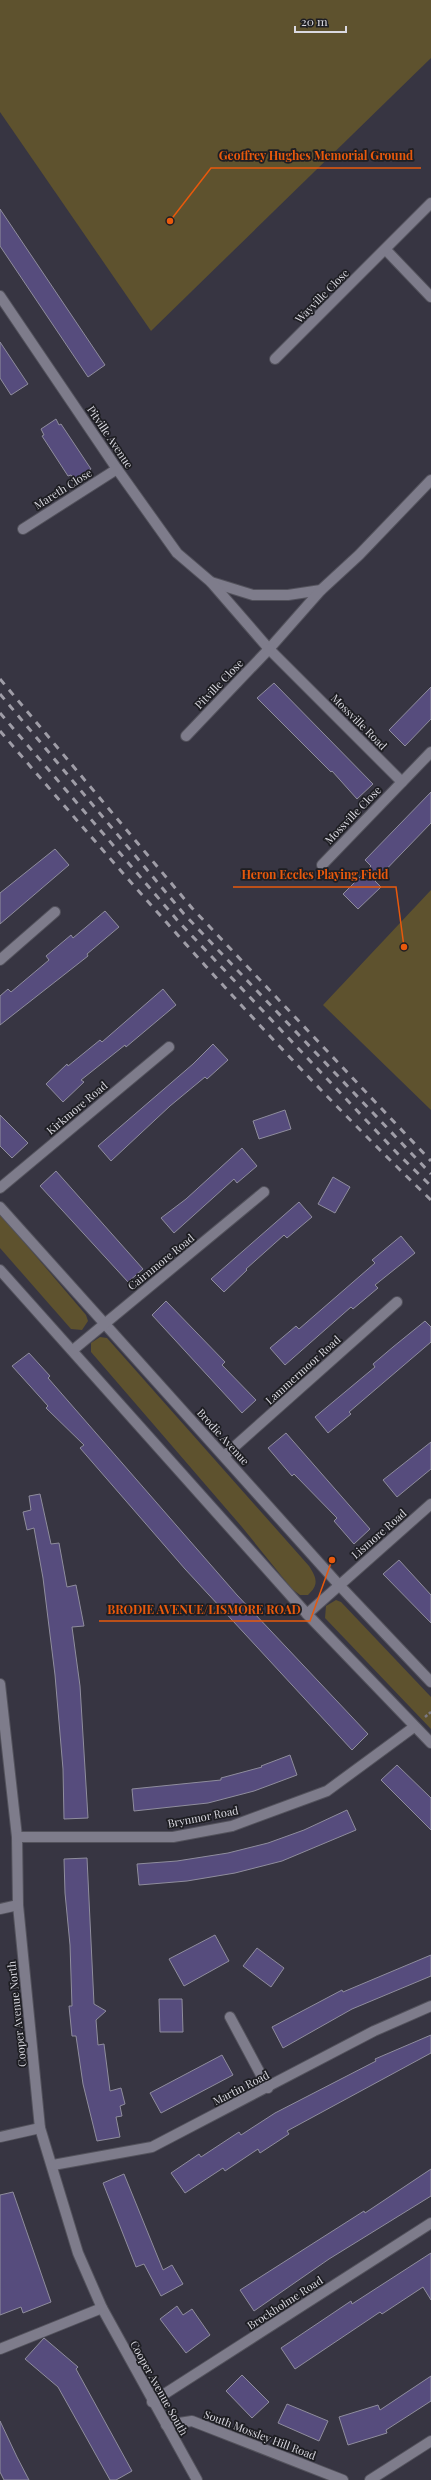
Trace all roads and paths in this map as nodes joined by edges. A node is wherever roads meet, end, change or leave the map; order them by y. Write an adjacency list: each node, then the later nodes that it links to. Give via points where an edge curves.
1 (431, 203): 2 (street, Wayville Close)
2 (386, 250): 4 (street); 5 (street, Wayville Close)
3 (0, 296): 6 (street, Pitville Avenue)
4 (431, 297)
5 (275, 359)
6 (117, 469): 8 (street, Mareth Close); 9 (street, Pitville Avenue, via 177,553)
7 (431, 480): 10 (street, via 359,555)
8 (23, 529)
9 (211, 582): 10 (street, Pitville Avenue, via 253,595 288,595); 11 (street, Pitville Avenue)
10 (321, 590): 11 (street)
11 (269, 649): 12 (street, Pitville Close); 14 (street, Mossville Road)
12 (186, 736)
13 (431, 752): 14 (street)
14 (402, 782): 15 (street, Mossville Close)
15 (322, 865)
16 (55, 912): 17 (street)
17 (0, 960)
18 (169, 1047): 19 (street, Kirkmore Road)
19 (0, 1188)
20 (264, 1192): 24 (street, Cairnmore Road)
21 (0, 1207): 24 (street, Brodie Avenue)
22 (0, 1270): 25 (street)
23 (397, 1302): 26 (street, Lammermoor Road)
24 (106, 1322): 25 (street, Cairnmore Road); 26 (street, Brodie Avenue)
25 (73, 1350): 29 (street)
26 (224, 1456): 28 (street, Brodie Avenue)
27 (431, 1504): 28 (street, Lismore Road)
28 (338, 1584): 29 (street, Lismore Road); 30 (street, Brodie Avenue)
29 (307, 1614): 32 (street)
30 (431, 1682)
31 (0, 1684): 33 (street, Cooper Avenue North)
32 (414, 1727): 34 (street); 35 (street, Brynmor Road, via 327,1791 232,1826 173,1837)
33 (3, 1741): 35 (street, Cooper Avenue North)
34 (431, 1743)
35 (17, 1837): 36 (street, Cooper Avenue North)
36 (18, 1905): 37 (street); 41 (street, Cooper Avenue North)
37 (0, 1909)
38 (431, 2006): 40 (street, Martin Road, via 374,2031)
39 (230, 2017): 40 (street)
40 (268, 2088): 43 (street, Martin Road, via 152,2146)
41 (40, 2128): 42 (street); 43 (street, Cooper Avenue North)
42 (0, 2137)
43 (53, 2165): 45 (street, Cooper Avenue North, via 78,2253)
44 (431, 2223): 47 (street, Brockholme Road)
45 (102, 2308): 46 (street); 47 (street, Cooper Avenue South)
46 (0, 2349)
47 (152, 2402): 48 (street, Cooper Avenue South)
48 (166, 2425): 50 (street, Cooper Avenue South); 51 (street, South Mossley Hill Road, via 192,2421)
49 (431, 2441): 52 (street)
50 (197, 2480)
51 (343, 2480)
52 (370, 2480)

